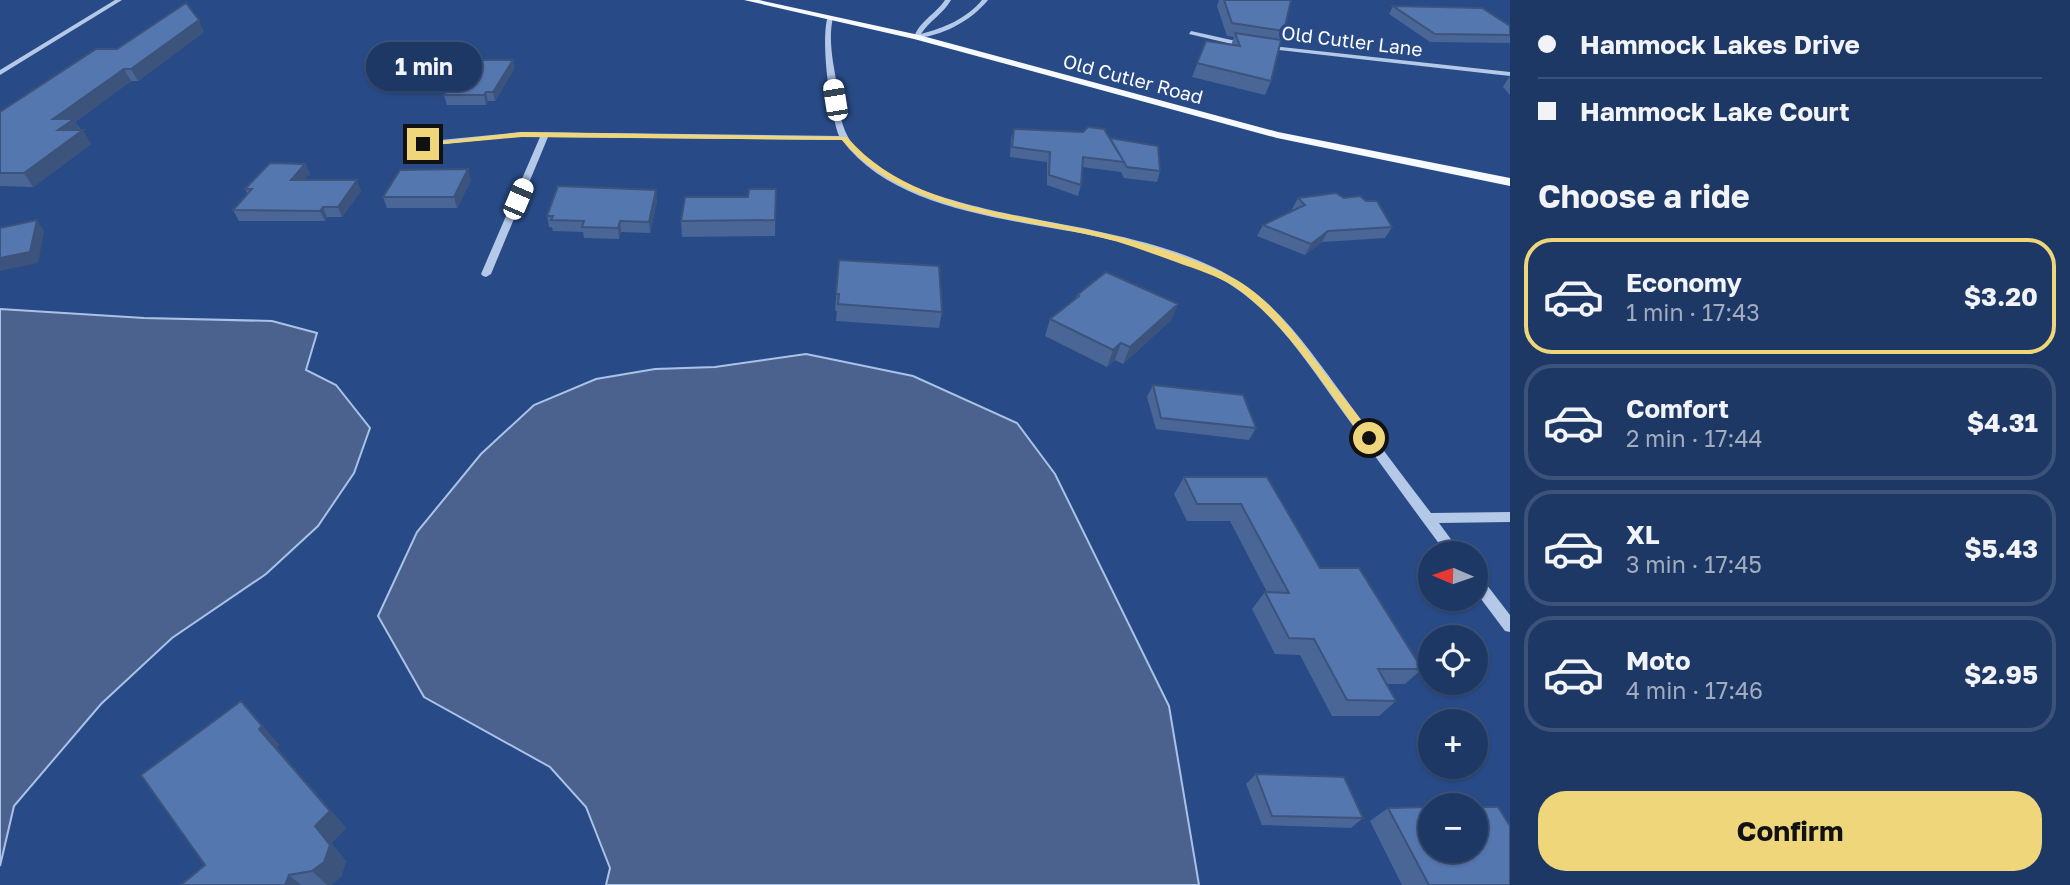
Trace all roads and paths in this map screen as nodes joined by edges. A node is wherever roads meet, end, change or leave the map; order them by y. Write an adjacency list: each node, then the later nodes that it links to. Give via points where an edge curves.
1 (119, 0): 8 (street)
2 (748, 0): 5 (main road, Old Cutler Road)
3 (948, 0): 7 (street, via 920,25)
4 (985, 0): 7 (street, via 943,30)
5 (830, 17): 7 (main road, Old Cutler Road); 11 (street, via 826,37)
6 (1191, 33): 9 (street, Old Cutler Lane, via 1253,46)
7 (916, 37): 13 (main road, Old Cutler Road, via 1277,135)
8 (0, 72)
9 (1510, 74)
10 (545, 135): 11 (street); 12 (street); 14 (street)
11 (844, 138): 16 (street, via 883,173 949,202 1128,242 1237,284 1292,337)
12 (423, 144)
13 (1510, 182)
14 (486, 274)
15 (1510, 517): 16 (street)
16 (1428, 518): 17 (street)
17 (1445, 541)
18 (1488, 597): 19 (street)
19 (1510, 626)

